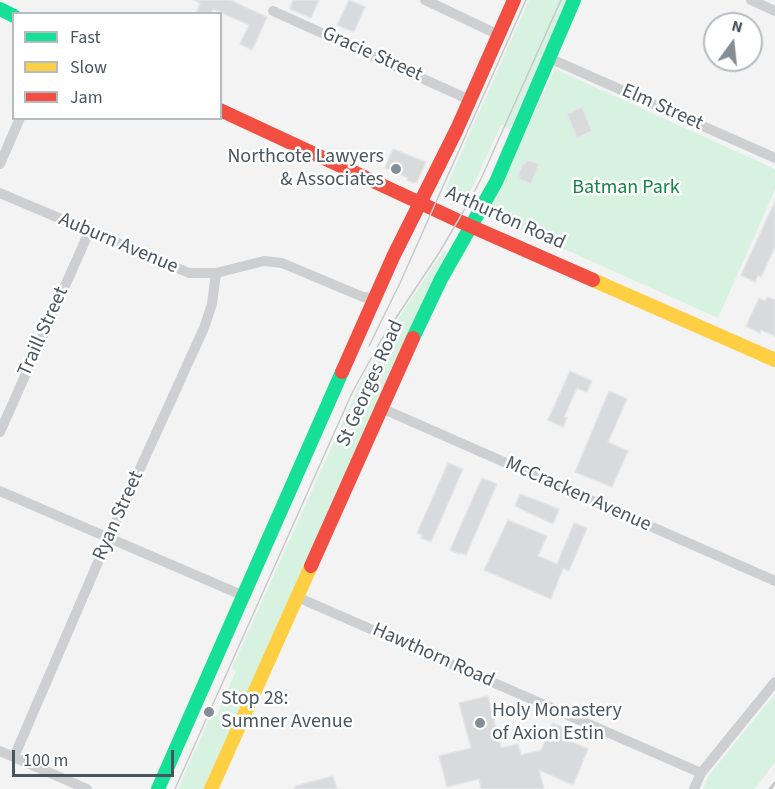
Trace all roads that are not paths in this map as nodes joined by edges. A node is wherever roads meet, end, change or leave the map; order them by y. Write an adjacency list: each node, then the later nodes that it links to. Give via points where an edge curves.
1 (425, 0): 7 (street)
2 (514, 0): 7 (main road, St Georges Road)
3 (574, 0): 8 (main road, St Georges Road)
4 (751, 0): 5 (street)
5 (775, 10)
6 (273, 11): 9 (street, Gracie Street)
7 (499, 35): 9 (main road, St Georges Road)
8 (549, 58): 12 (street, Elm Street); 16 (main road, St Georges Road, via 504,163)
9 (470, 100): 15 (main road, St Georges Road)
10 (222, 111): 15 (main road, Arthurton Road)
11 (19, 120): 13 (street)
12 (775, 158)
13 (0, 164)
14 (0, 193): 17 (street, Auburn Avenue)
15 (420, 202): 16 (main road, Arthurton Road); 19 (main road, St Georges Road)
16 (471, 226): 20 (main road, Arthurton Road); 21 (main road, St Georges Road, via 441,279)
17 (88, 232): 18 (street, Auburn Avenue, via 189,273); 22 (street, Traill Street)
18 (216, 273): 19 (street, Auburn Avenue, via 264,261 282,262); 24 (street, Ryan Street, via 204,328)
19 (376, 300): 26 (main road, St Georges Road)
20 (775, 360)
21 (381, 408): 25 (street, McCracken Avenue); 27 (main road, St Georges Road)
22 (0, 432)
23 (0, 491): 24 (street)
24 (108, 538): 26 (street); 30 (street, Ryan Street)
25 (775, 581)
26 (244, 596): 33 (main road, St Georges Road)
27 (297, 597): 31 (street, Hawthorn Road); 34 (main road, St Georges Road)
28 (775, 682): 31 (street)
29 (0, 751): 30 (street)
30 (14, 757): 32 (street)
31 (701, 773): 35 (street)
32 (87, 789)
33 (158, 789)
34 (211, 789)
35 (693, 789)

